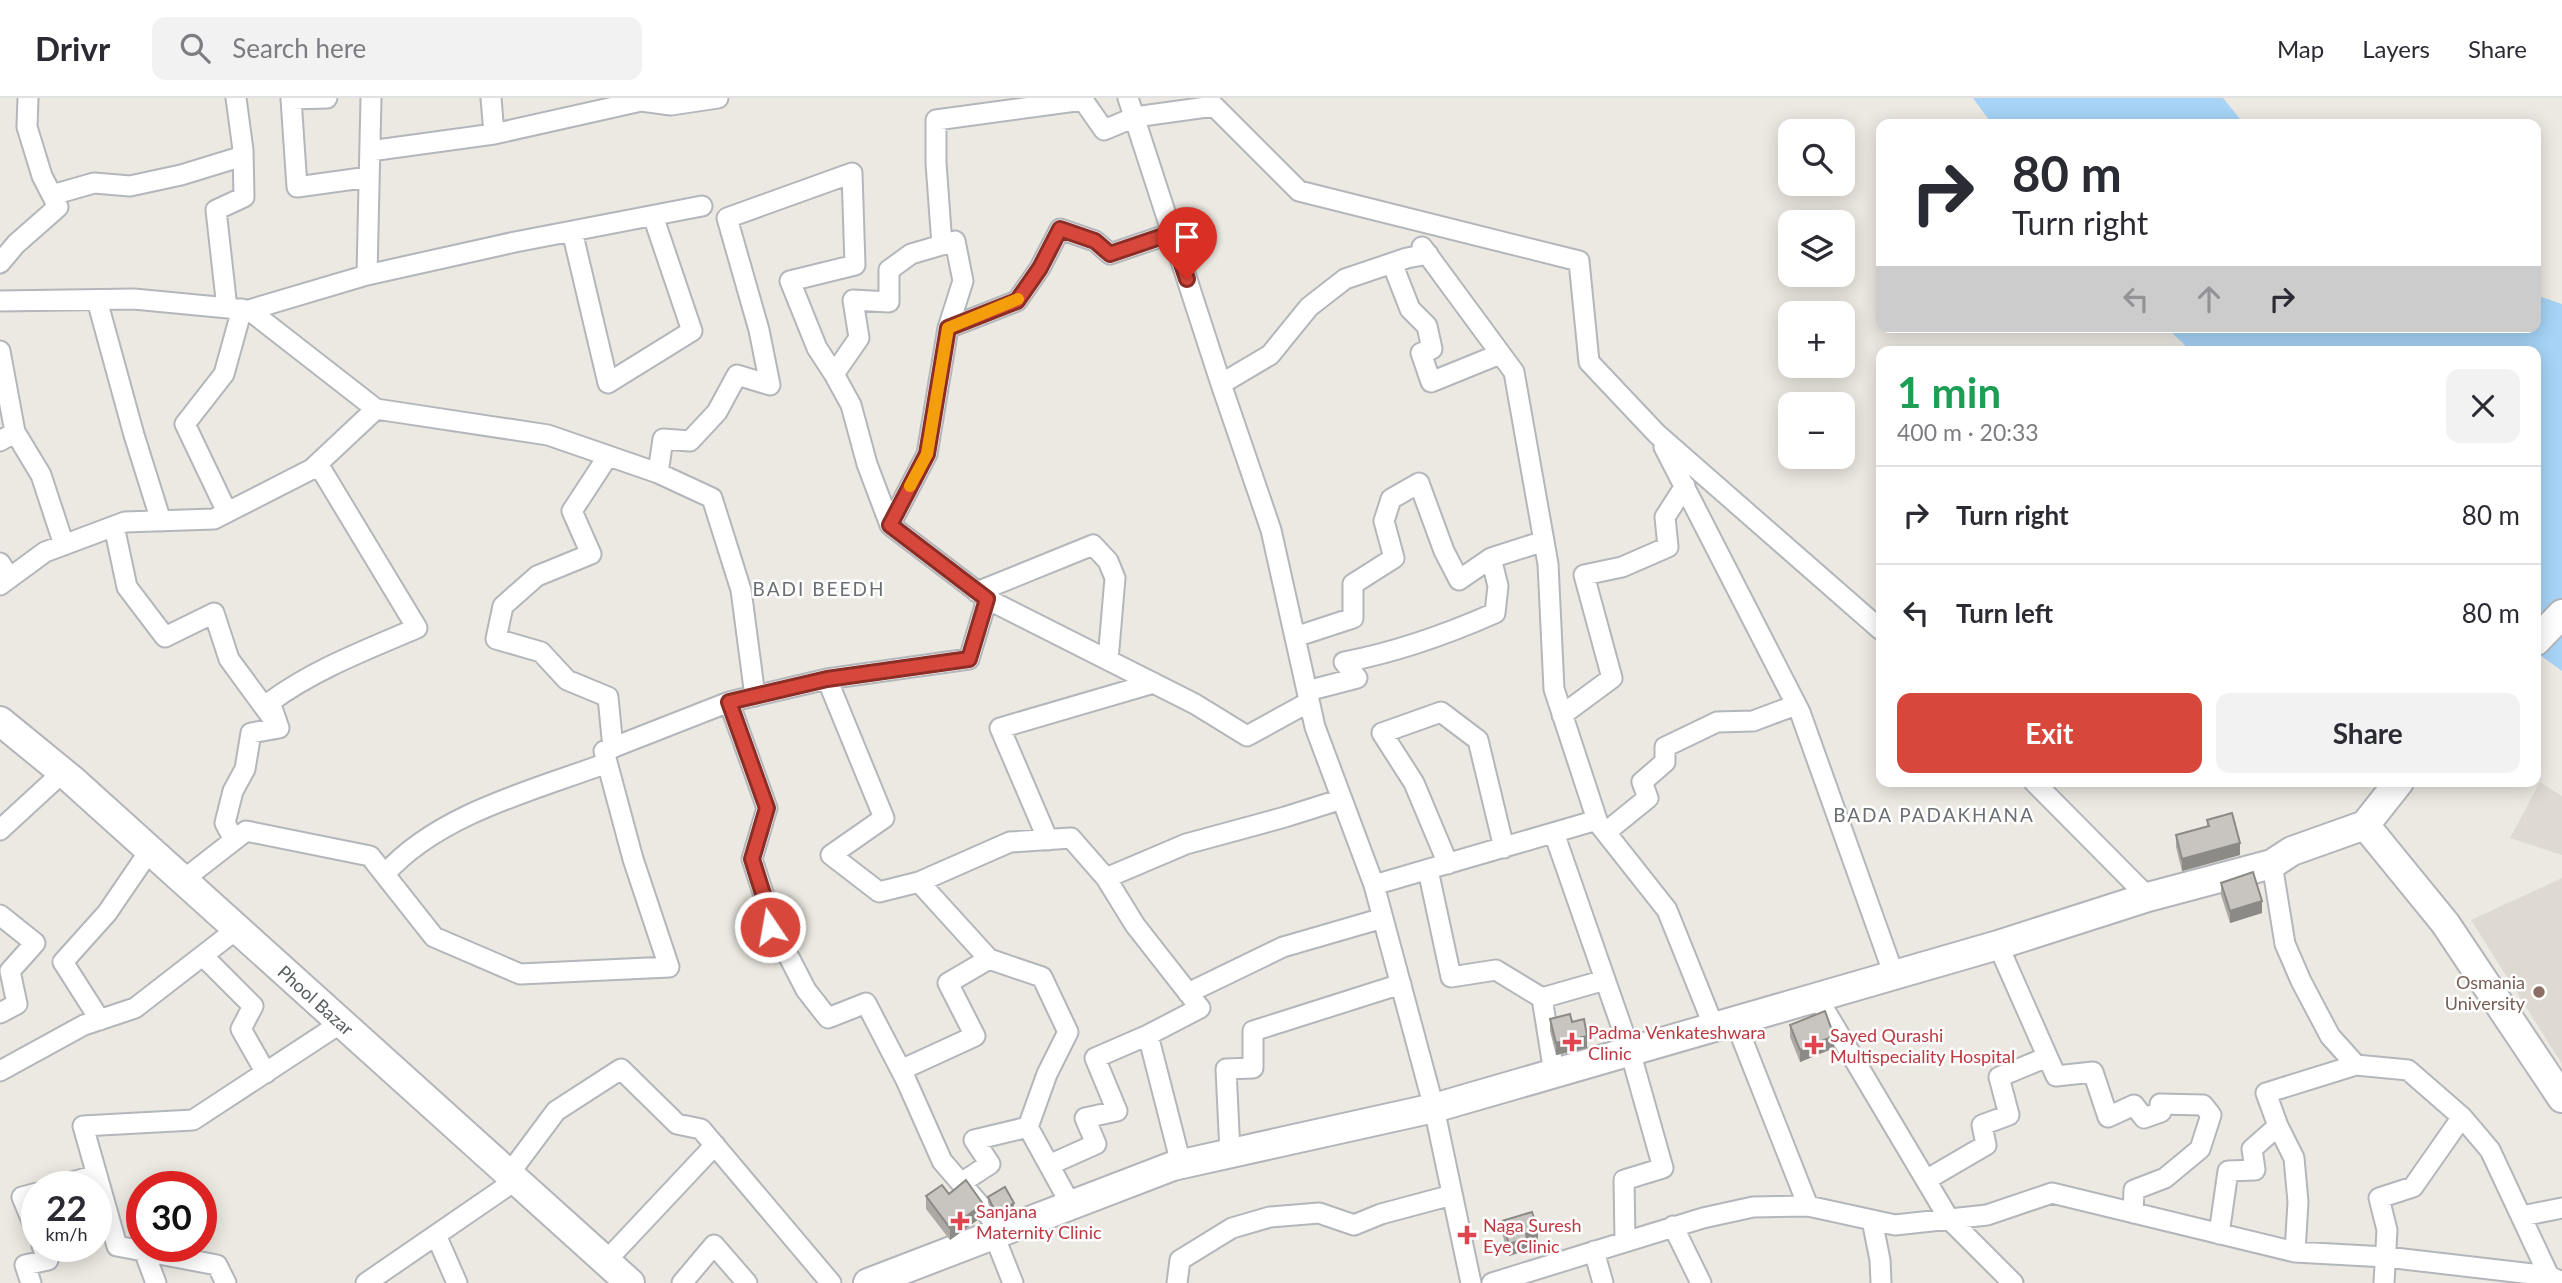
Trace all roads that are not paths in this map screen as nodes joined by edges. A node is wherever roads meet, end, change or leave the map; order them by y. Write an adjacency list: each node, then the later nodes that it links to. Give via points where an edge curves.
1 (28, 98): 14 (street, via 27,127)
2 (236, 98): 12 (street)
3 (327, 98): 13 (street, via 291,99 297,187)
4 (371, 98): 11 (street)
5 (491, 98): 10 (street)
6 (718, 98): 8 (street, via 671,105)
7 (1128, 98): 9 (street)
8 (641, 99): 10 (street)
9 (1135, 117): 18 (street); 19 (street, via 1104,130 1083,100 936,120); 32 (street, via 1214,106 1299,191 1579,261 1589,362)
10 (494, 134): 11 (street)
11 (370, 151): 13 (street)
12 (243, 156): 14 (street, via 130,186 94,183); 25 (street, via 244,197 216,210)
13 (369, 177): 22 (street)
14 (52, 195): 20 (street, via 58,206)
15 (702, 206): 16 (street)
16 (653, 216): 17 (street); 17 (street, via 692,331 608,383)
17 (572, 231): 22 (street)
18 (1172, 233): 26 (street, via 1110,254 1095,241 1060,229 1017,301); 30 (street)
19 (942, 245): 26 (street, via 956,241 963,281); 29 (street, via 911,254 889,270 889,302 853,300 859,338)
20 (0, 263)
21 (1392, 263): 28 (street, via 1425,251); 28 (street, via 1410,309 1427,326 1432,349 1422,353 1431,382); 30 (street, via 1345,279 1309,307 1270,355)
22 (367, 275): 25 (street)
23 (1, 299): 24 (street)
24 (96, 300): 25 (street); 39 (street)
25 (240, 309): 31 (street); 38 (street, via 225,374 185,424)
26 (948, 328): 40 (street, via 927,454)
27 (0, 351): 33 (street)
28 (1500, 354): 42 (street, via 1514,372)
29 (834, 374): 36 (street, via 817,348 790,281 855,265 852,173 727,218 770,385 737,375 717,412 690,441 663,439); 40 (street, via 850,405)
30 (1221, 384): 49 (street, via 1271,530)
31 (376, 409): 34 (street, via 548,435); 35 (street)
32 (1657, 434): 37 (street); 48 (street)
33 (7, 437): 43 (street, via 41,474)
34 (608, 456): 36 (street); 61 (street, via 572,511 591,554 537,576 503,606 496,639 541,652 567,680 608,696)
35 (318, 464): 38 (street); 60 (street, via 417,628 328,666 270,702)
36 (657, 473): 54 (street, via 712,498 741,590)
37 (1685, 486): 57 (street); 58 (street, via 1665,517 1668,547 1622,567 1584,575 1612,678)
38 (227, 512): 39 (street, via 214,519)
39 (161, 521): 41 (street)
40 (890, 525): 46 (street)
41 (114, 526): 43 (street); 60 (street, via 127,587 164,637 214,613 229,659)
42 (1544, 541): 44 (street); 58 (street, via 1554,689)
43 (64, 545): 45 (street)
44 (1491, 558): 49 (street, via 1459,580 1419,483 1391,499 1384,521 1394,558 1353,584 1353,618); 55 (street, via 1498,586 1495,613 1433,640 1344,662 1357,678)
45 (3, 575)
46 (982, 596): 51 (street); 51 (street, via 1093,545 1108,561 1115,578); 52 (street, via 969,659)
47 (2562, 614): 50 (street)
48 (1876, 626)
49 (1295, 636): 55 (street)
50 (2541, 636)
51 (1108, 660): 53 (street)
52 (827, 679): 54 (street); 80 (street, via 884,818 831,855 879,892)
53 (1154, 683): 55 (street, via 1247,736); 71 (street, via 1000,728)
54 (755, 696): 56 (street)
55 (1308, 697): 65 (street)
56 (729, 702): 61 (street); 103 (street, via 767,808 752,859 770,927 806,990 828,1018 866,1003)
57 (1796, 705): 67 (street, via 1754,721 1717,722 1665,747 1665,762 1642,782 1648,798); 89 (street)
58 (1562, 715): 67 (street)
59 (0, 721): 62 (street, Phool Bazar)
60 (279, 728): 70 (street, via 251,733 245,769 233,791 225,823)
61 (610, 755): 77 (street, via 442,827 402,855); 77 (street, via 633,859 669,967 520,974 434,937)
62 (62, 772): 68 (street); 73 (street, Phool Bazar)
63 (2039, 787): 82 (street)
64 (2395, 787): 66 (street)
65 (1342, 799): 78 (street, via 1186,844); 81 (street)
66 (2365, 825): 75 (street); 107 (street, via 2445,923)
67 (1601, 826): 69 (street); 98 (street, via 1667,910)
68 (0, 830)
69 (1554, 833): 72 (street); 90 (street)
70 (234, 840): 77 (street, via 246,831 370,856); 79 (street)
71 (1048, 840): 78 (street, via 1072,838); 80 (street, via 1010,842)
72 (1504, 848): 74 (street); 74 (street, via 1478,740 1441,712 1382,733 1414,783)
73 (150, 850): 79 (street, Phool Bazar); 96 (street, via 107,913 62,962)
74 (1448, 864): 76 (street)
75 (2272, 864): 82 (street); 102 (street, via 2285,944 2330,1036)
76 (1428, 870): 81 (street); 94 (street, via 1451,977 1496,970)
77 (385, 874)
78 (1106, 877): 92 (street, via 1135,925)
79 (183, 880): 85 (street, Phool Bazar)
80 (919, 881): 88 (street)
81 (1374, 885): 84 (street)
82 (2148, 897): 86 (street)
83 (0, 915): 95 (street, via 36,943 10,971 17,1004)
84 (1383, 918): 91 (street); 92 (street, via 1283,947)
85 (237, 929): 87 (street); 97 (street, Phool Bazar)
86 (1998, 945): 89 (street); 101 (street)
87 (203, 956): 96 (street, via 135,1008); 105 (street, via 253,1006 241,1029)
88 (989, 959): 103 (street, via 948,983 975,1036); 111 (street, via 1042,977 1068,1032)
89 (1894, 975): 93 (street)
90 (1605, 980): 94 (street); 100 (street)
91 (1401, 984): 108 (street); 113 (street, via 1253,1031 1253,1068 1226,1069)
92 (1188, 993): 99 (street, via 1200,1008)
93 (1817, 997): 98 (street); 118 (street)
94 (1542, 998): 106 (street)
95 (0, 1013)
96 (100, 1020): 104 (street)
97 (341, 1023): 105 (street); 117 (street, Phool Bazar)
98 (1724, 1024): 100 (street); 122 (street)
99 (1148, 1035): 114 (street); 115 (street, via 1095,1058 1118,1111 1085,1118 1096,1144)
100 (1630, 1051): 106 (street); 133 (street, via 1663,1168 1625,1180)
101 (2048, 1057): 118 (street, via 1999,1077 2009,1115 1982,1125 1986,1145); 124 (street, via 2056,1076 2093,1072 2108,1117 2134,1105 2144,1118 2161,1112 2160,1104 2203,1105 2211,1115 2200,1149 2165,1178 2134,1190)
102 (2356, 1065): 109 (street, via 2408,1070); 110 (street, via 2266,1093)
103 (901, 1070): 119 (street, via 942,1161)
104 (0, 1071)
105 (266, 1073): 116 (street, via 193,1120 83,1126)
106 (1555, 1073): 108 (street)
107 (2562, 1098)
108 (1434, 1108): 113 (street); 120 (street)
109 (2462, 1117): 125 (street, via 2490,1150); 137 (street, via 2413,1187 2379,1198 2387,1230)
110 (2278, 1126): 131 (street, via 2252,1149 2255,1170 2228,1171); 136 (street, via 2294,1158 2298,1202)
111 (1028, 1127): 115 (street); 119 (street, via 974,1140 990,1164)
112 (715, 1145): 117 (street, via 701,1129 677,1124 621,1069 556,1111); 138 (street); 152 (street)
113 (1230, 1153): 114 (street)
114 (1181, 1164): 121 (street)
115 (1049, 1165): 121 (street)
116 (96, 1171)
117 (512, 1177): 132 (street); 138 (street, Phool Bazar)
118 (1926, 1180): 126 (street)
119 (961, 1183): 130 (street)
120 (1452, 1195): 155 (street, via 1354,1225 1319,1213 1270,1217 1232,1228 1180,1260); 156 (street)
121 (1071, 1205): 130 (street)
122 (1808, 1206): 127 (street); 128 (street, via 1754,1207)
123 (2562, 1208): 125 (street)
124 (2133, 1213): 126 (street, via 2052,1193 1987,1215); 131 (street)
125 (2522, 1216): 143 (street)
126 (1949, 1219): 127 (street, via 1895,1225); 161 (street)
127 (1872, 1220): 160 (street)
128 (1673, 1226): 133 (street); 159 (street)
129 (112, 1228): 134 (street, via 117,1246)
130 (998, 1233): 142 (street); 154 (street)
131 (2219, 1234): 136 (street)
132 (436, 1235): 147 (street); 148 (street)
133 (1625, 1241): 135 (street)
134 (126, 1248)
135 (1594, 1251): 157 (street); 158 (street)
136 (2295, 1252): 137 (street)
137 (2386, 1257): 143 (street); 162 (street)
138 (606, 1261): 149 (street, Phool Bazar)
139 (39, 1262): 144 (street, via 25,1265)
140 (148, 1262): 145 (street)
141 (201, 1262): 146 (street, via 217,1265)
142 (910, 1277): 153 (street)
143 (2556, 1279)
144 (31, 1283)
145 (156, 1283)
146 (226, 1283)
147 (366, 1283)
148 (457, 1283)
149 (630, 1283)
150 (682, 1283): 151 (street, via 714,1245)
151 (747, 1283)
152 (831, 1283)
153 (868, 1283)
154 (1013, 1283)
155 (1177, 1283)
156 (1471, 1283)
157 (1493, 1283)
158 (1603, 1283)
159 (1701, 1283)
160 (1881, 1283)
161 (2013, 1283)
162 (2384, 1283)

